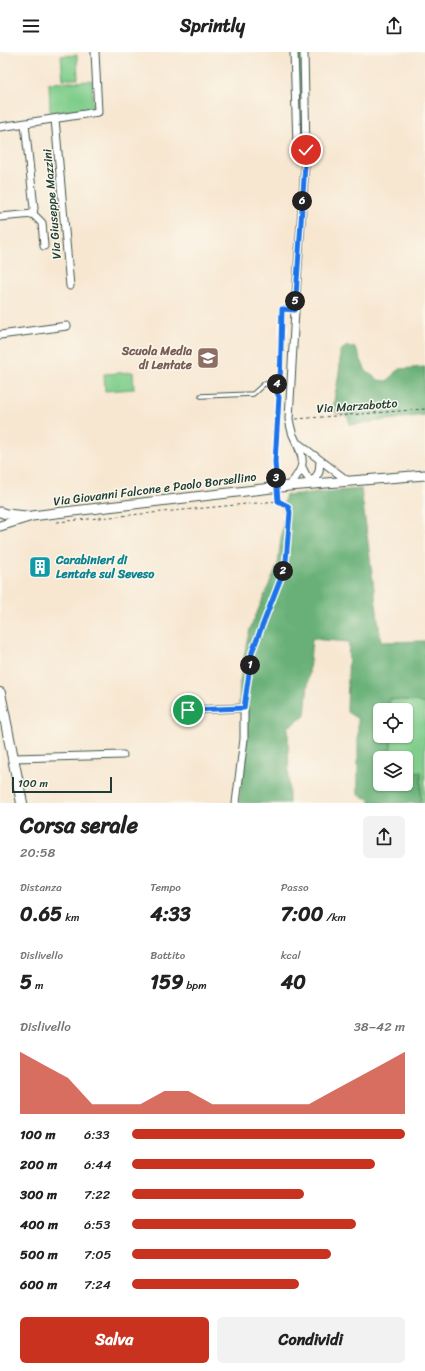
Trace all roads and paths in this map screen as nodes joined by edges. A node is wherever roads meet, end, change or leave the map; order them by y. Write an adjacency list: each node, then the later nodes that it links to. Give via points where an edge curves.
1 (95, 52): 4 (street, via 98,112)
2 (294, 52): 7 (street, via 297,146)
3 (304, 52): 7 (street)
4 (55, 119): 5 (street); 11 (street, Via Giuseppe Mazzini)
5 (25, 124): 6 (street); 8 (street)
6 (0, 127)
7 (306, 150): 12 (street)
8 (33, 214): 9 (street); 10 (street, via 42,223)
9 (0, 217)
10 (44, 246)
11 (70, 286)
12 (295, 310): 15 (lane, via 282,309 280,384); 18 (street)
13 (67, 326): 14 (street)
14 (0, 335)
15 (273, 384): 16 (lane, via 264,384 253,394); 26 (path, bridge, via 279,397 276,476)
16 (201, 396)
17 (425, 409): 18 (path, Via Marzabotto)
18 (289, 419): 19 (street)
19 (299, 444): 20 (street); 21 (street, via 303,458)
20 (320, 461): 23 (street); 24 (street, via 319,472)
21 (302, 466): 24 (street); 25 (street)
22 (425, 475): 23 (street, Via Giovanni Falcone e Paolo Borsellino)
23 (348, 481): 24 (street, Via Giovanni Falcone e Paolo Borsellino)
24 (312, 483): 25 (street, Via Giovanni Falcone e Paolo Borsellino)
25 (289, 486): 28 (street, Via Giovanni Falcone e Paolo Borsellino)
26 (278, 501): 29 (path); 32 (path, via 288,506 290,512 286,561 252,652)
27 (0, 512): 28 (street)
28 (32, 516): 30 (street)
29 (57, 522)
30 (0, 526)
31 (0, 693): 35 (main road)
32 (244, 708): 33 (street); 37 (street, via 244,739)
33 (188, 710)
34 (123, 756): 35 (street)
35 (14, 758): 36 (main road)
36 (22, 803)
37 (236, 803)

